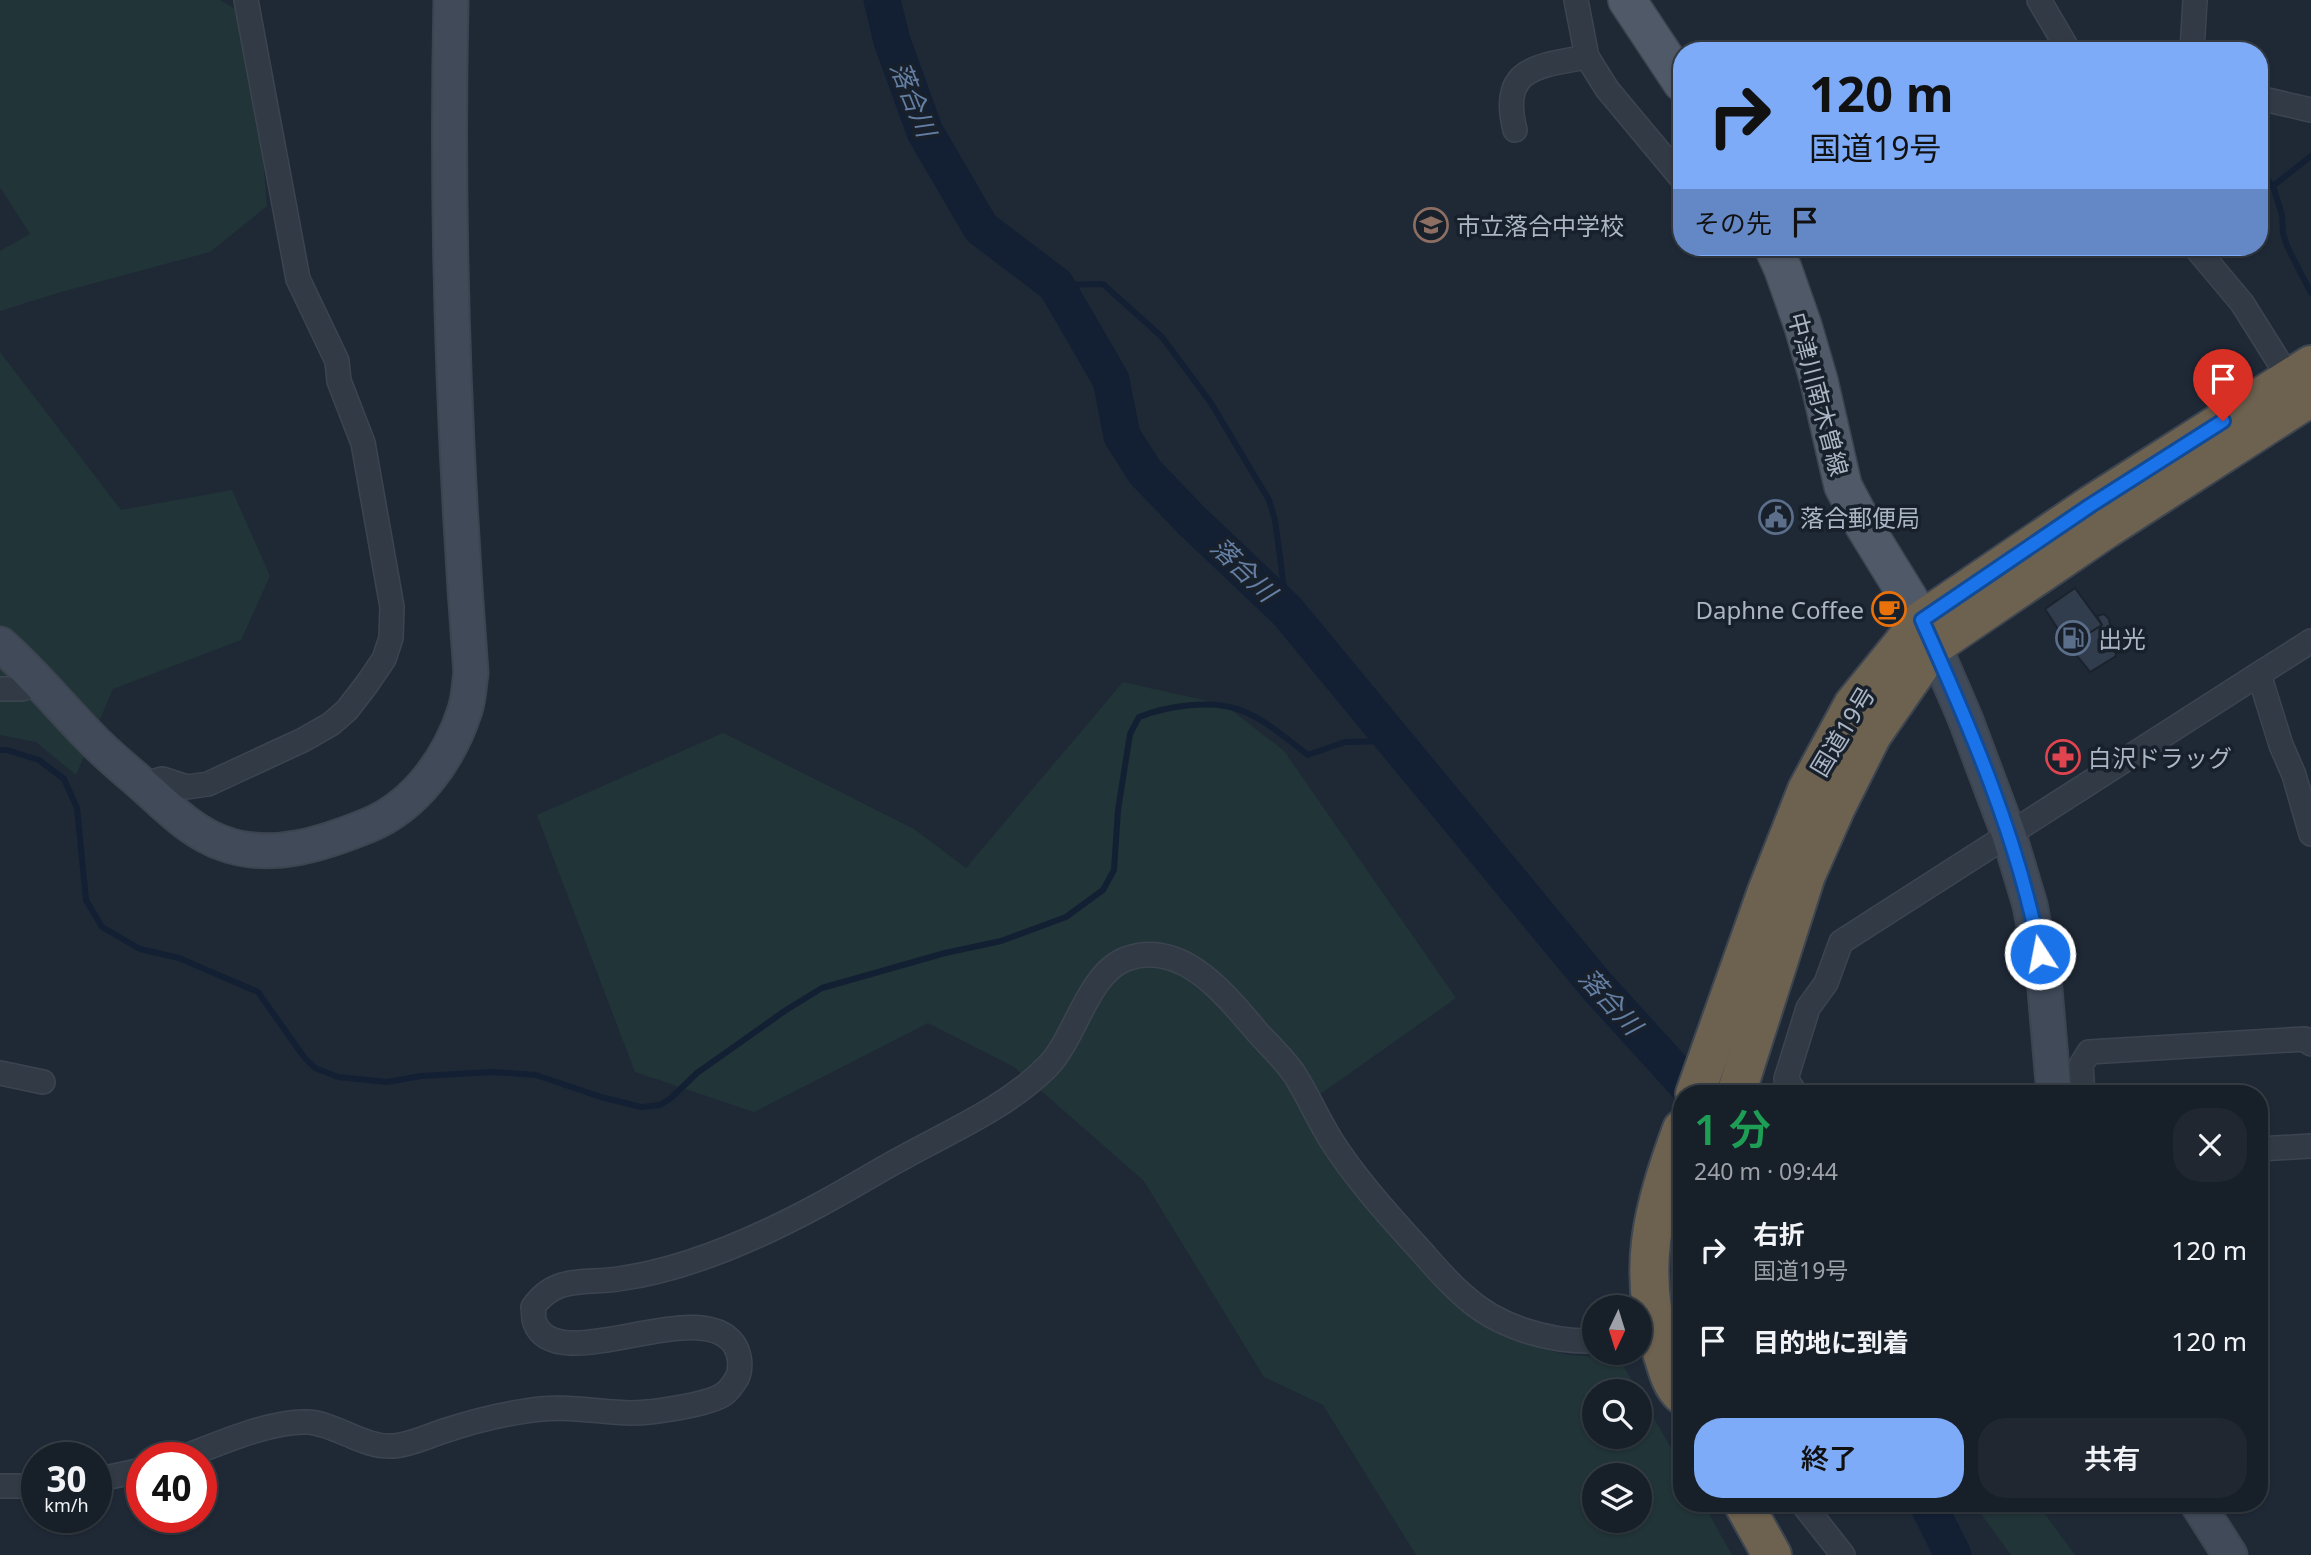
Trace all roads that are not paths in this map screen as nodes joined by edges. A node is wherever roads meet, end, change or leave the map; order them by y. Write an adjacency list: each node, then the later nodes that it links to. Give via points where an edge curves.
1 (246, 0): 24 (street, via 298,279 337,361 339,381 363,443 392,607 391,638 384,659 367,684 331,724 208,784 187,787 162,779)
2 (451, 0): 24 (street, via 455,415 471,673 466,708 448,753 419,789 379,821 315,845 272,850 227,845 183,821)
3 (1576, 0): 9 (street)
4 (1627, 0): 10 (main road)
5 (2039, 0): 7 (street)
6 (2195, 0): 8 (street)
7 (2064, 42)
8 (2193, 42)
9 (1587, 57): 13 (street, via 1542,65 1518,79 1510,109); 14 (street, via 1607,89)
10 (1673, 69)
11 (2268, 100): 12 (street)
12 (2311, 110)
13 (1515, 130)
14 (1673, 168)
15 (1777, 256): 18 (main road, 中津川南木曽線, via 1819,381 1843,486)
16 (2203, 256): 17 (street)
17 (2305, 391): 18 (highway, 国道19号, via 2091,505)
18 (1928, 633): 26 (street); 29 (highway, 国道19号, via 1836,807 1806,875); 31 (highway, 国道19号, via 1853,705 1807,790)
19 (2311, 641): 21 (street)
20 (0, 644): 22 (street)
21 (2259, 674): 25 (street); 26 (street)
22 (40, 683): 23 (street); 24 (street)
23 (0, 689)
24 (143, 785)
25 (2311, 834)
26 (2009, 835): 32 (street, via 1841,942 1826,983 1808,1008 1786,1079); 33 (street, via 2030,905 2044,978)
27 (2311, 1044): 34 (street, via 2305,1039 2089,1052 2081,1065)
28 (0, 1073): 30 (street)
29 (1741, 1078)
30 (43, 1083)
31 (1698, 1085)
32 (1790, 1085)
33 (2053, 1085)
34 (2082, 1085)
35 (2311, 1146): 36 (street)
36 (2268, 1148)
37 (1673, 1154): 38 (highway, via 1655,1210 1648,1257)
38 (1660, 1341): 40 (highway)
39 (1582, 1342): 41 (street, via 1538,1336 1464,1297 1380,1207 1331,1140 1294,1073 1217,986 1174,959 1151,956 1127,959 1107,971 1048,1066 964,1126 739,1244 663,1270 558,1285 543,1293 533,1307 535,1324 562,1344 696,1328 719,1331 733,1342 739,1356 739,1373 722,1396 633,1413 528,1410 396,1446 377,1446 308,1422 262,1429)
40 (1673, 1384)
41 (217, 1445)
42 (0, 1486): 43 (street)
43 (21, 1486)
44 (1747, 1512): 47 (highway)
45 (1809, 1512): 48 (street)
46 (2203, 1512): 49 (street)
47 (1772, 1555)
48 (1843, 1555)
49 (2230, 1555)

